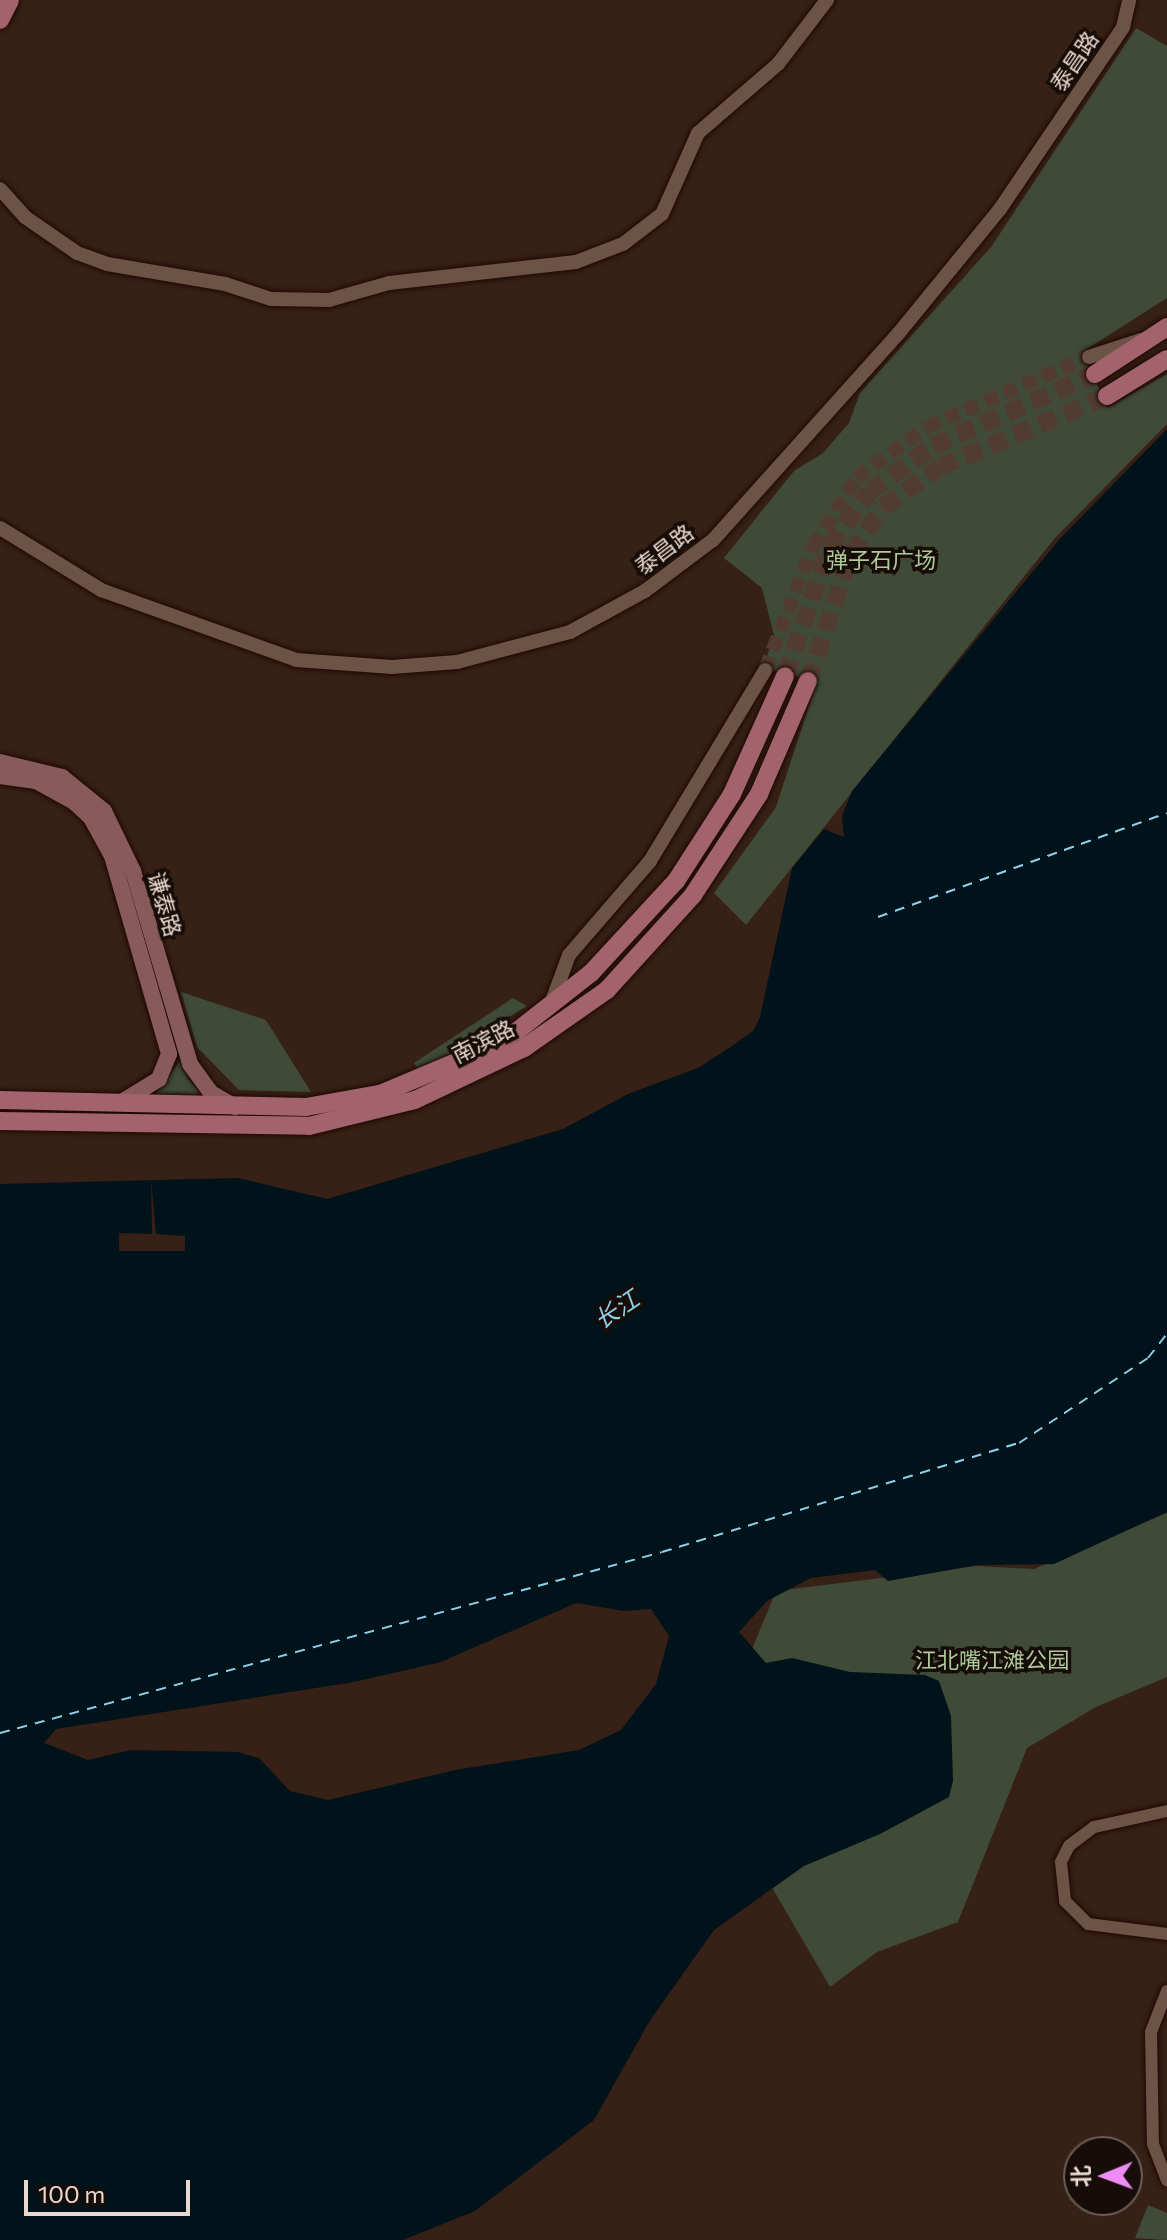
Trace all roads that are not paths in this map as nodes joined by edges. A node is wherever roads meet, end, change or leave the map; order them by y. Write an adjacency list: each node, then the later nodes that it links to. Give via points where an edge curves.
1 (10, 0): 4 (main road)
2 (827, 0): 5 (street, via 778,64 698,133 662,214 623,244 576,262 389,283 329,300 271,299 77,253 25,217)
3 (1129, 0): 10 (street, 泰昌路, via 1123,27 1000,209 898,334 713,540 645,591 570,632 492,656 423,665 356,667 296,660 101,590)
4 (0, 20)
5 (0, 189)
6 (1162, 332): 8 (main road)
7 (1167, 359): 9 (main road)
8 (1092, 366)
9 (1107, 396)
10 (0, 528)
11 (765, 670): 16 (street, via 650,861 569,955)
12 (785, 676): 16 (main road, 南滨路, via 732,794 676,881 617,947)
13 (808, 681): 20 (main road, 南滨路, via 759,794 693,895 607,990 524,1048 415,1100 309,1126)
14 (0, 762): 19 (main road, 谦泰路, via 62,777 104,811 133,871 190,1064 211,1093)
15 (0, 776): 18 (main road, 谦泰路, via 36,781 74,802 91,818 112,856 169,1054 159,1079)
16 (551, 1006): 19 (main road, 南滨路, via 473,1055 410,1085 306,1107)
17 (0, 1100): 18 (main road, 南滨路)
18 (120, 1103): 19 (main road, 南滨路)
19 (236, 1107)
20 (0, 1121)
21 (1167, 1811): 22 (street, via 1081,1834 1061,1862 1061,1883 1065,1901 1088,1924)
22 (1167, 1934)
23 (1167, 1991): 24 (street, via 1151,2032 1153,2144)
24 (1167, 2180)

